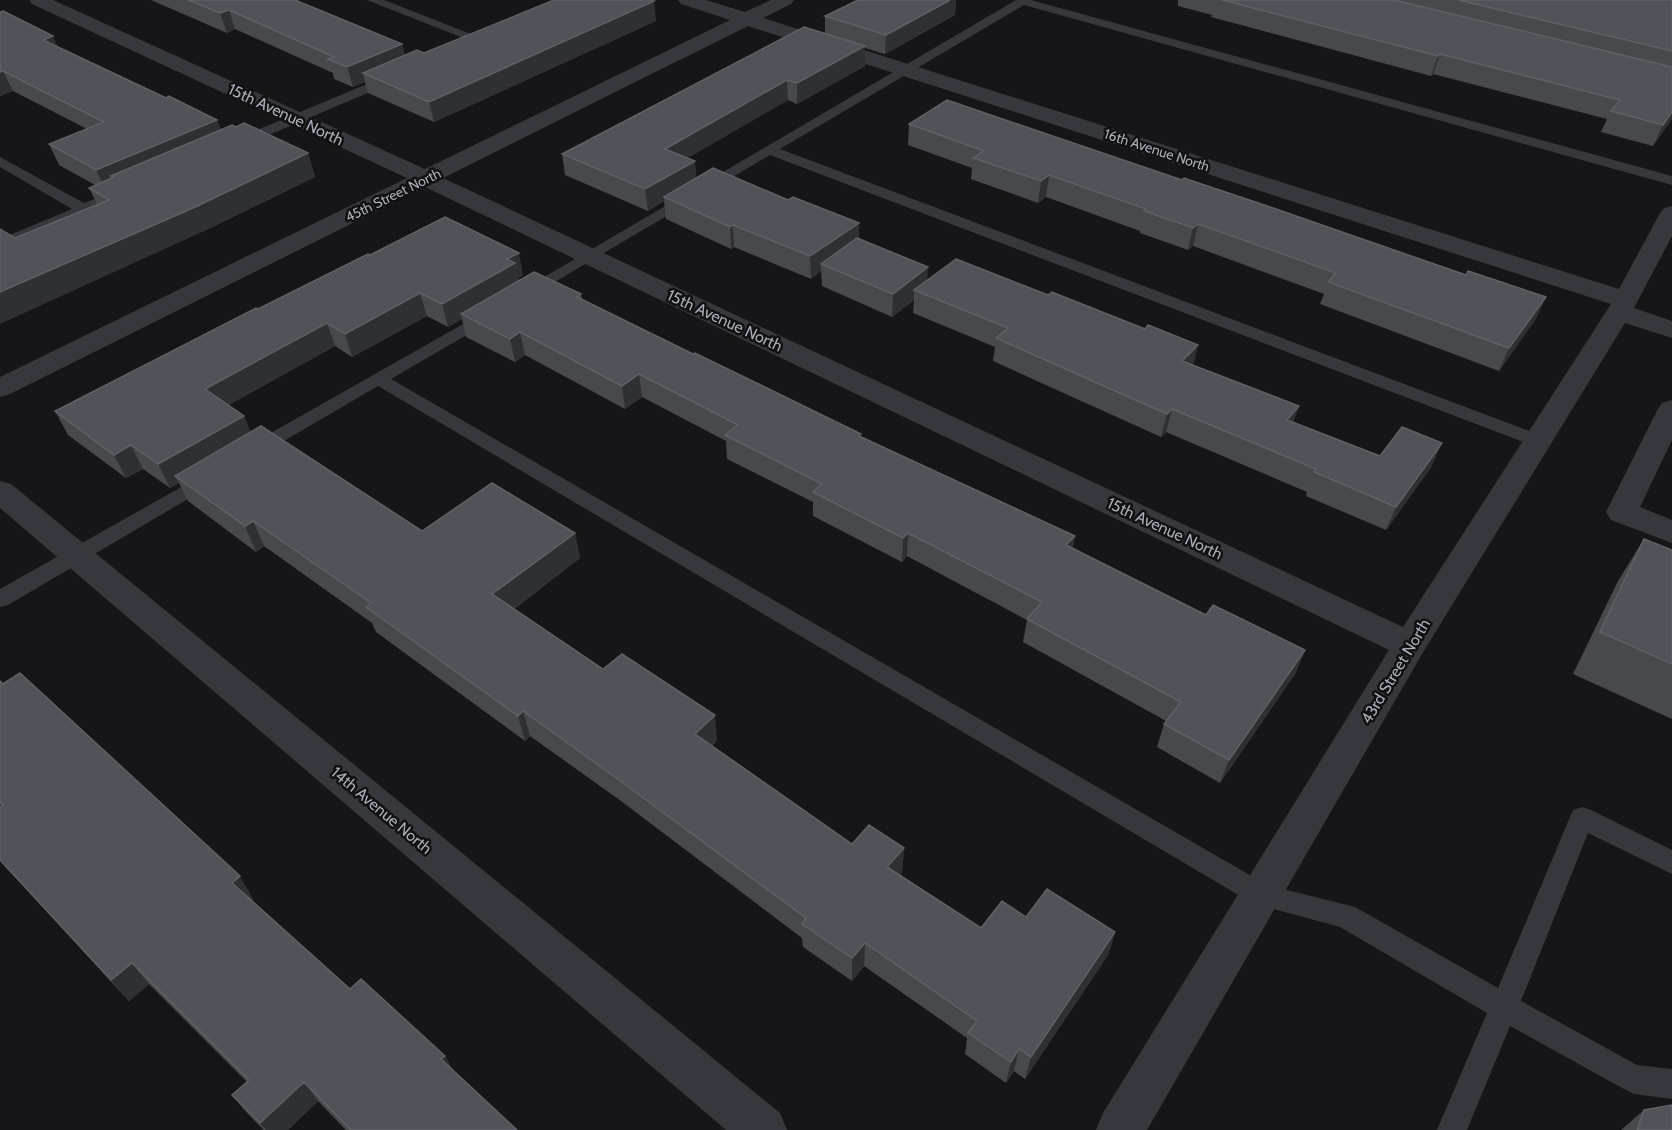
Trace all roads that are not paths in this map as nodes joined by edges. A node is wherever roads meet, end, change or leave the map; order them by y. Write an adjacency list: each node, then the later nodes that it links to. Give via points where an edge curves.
1 (38, 0): 10 (street, 15th Avenue North)
2 (373, 0): 7 (lane, via 485,38)
3 (687, 0): 6 (street, 16th Avenue North)
4 (785, 0): 6 (street, 45th Street North)
5 (1023, 0): 8 (lane); 15 (lane)
6 (746, 19): 8 (street, 16th Avenue North); 14 (street, 45th Street North)
7 (458, 49)
8 (904, 69): 12 (lane); 21 (street, 16th Avenue North)
9 (404, 72): 10 (lane)
10 (296, 118): 11 (lane); 14 (street, 15th Avenue North)
11 (221, 150)
12 (769, 150): 20 (lane); 26 (lane)
13 (0, 161): 17 (lane)
14 (427, 179): 20 (street, 15th Avenue North); 24 (street, 45th Street North)
15 (1672, 181)
16 (136, 187): 17 (lane)
17 (83, 209): 19 (lane)
18 (1672, 213): 21 (street, 43rd Street North)
19 (0, 245)
20 (590, 256): 23 (lane); 31 (street, 15th Avenue North)
21 (1623, 306): 22 (street, 16th Avenue North); 26 (street, 43rd Street North)
22 (1672, 330)
23 (378, 379): 29 (lane); 33 (lane)
24 (0, 388)
25 (1672, 409): 28 (street, via 1622,512)
26 (1538, 441): 31 (street, 43rd Street North)
27 (0, 491): 29 (street, 14th Avenue North)
28 (1672, 532)
29 (76, 554): 30 (lane); 36 (street, 14th Avenue North)
30 (0, 599)
31 (1410, 645): 33 (street, 43rd Street North)
32 (1672, 863): 34 (lane, via 1582,818)
33 (1261, 895): 34 (lane, via 1346,916); 37 (street, 43rd Street North)
34 (1504, 1007): 35 (lane, via 1634,1079); 38 (lane)
35 (1672, 1084)
36 (763, 1130)
37 (1120, 1130)
38 (1452, 1130)

